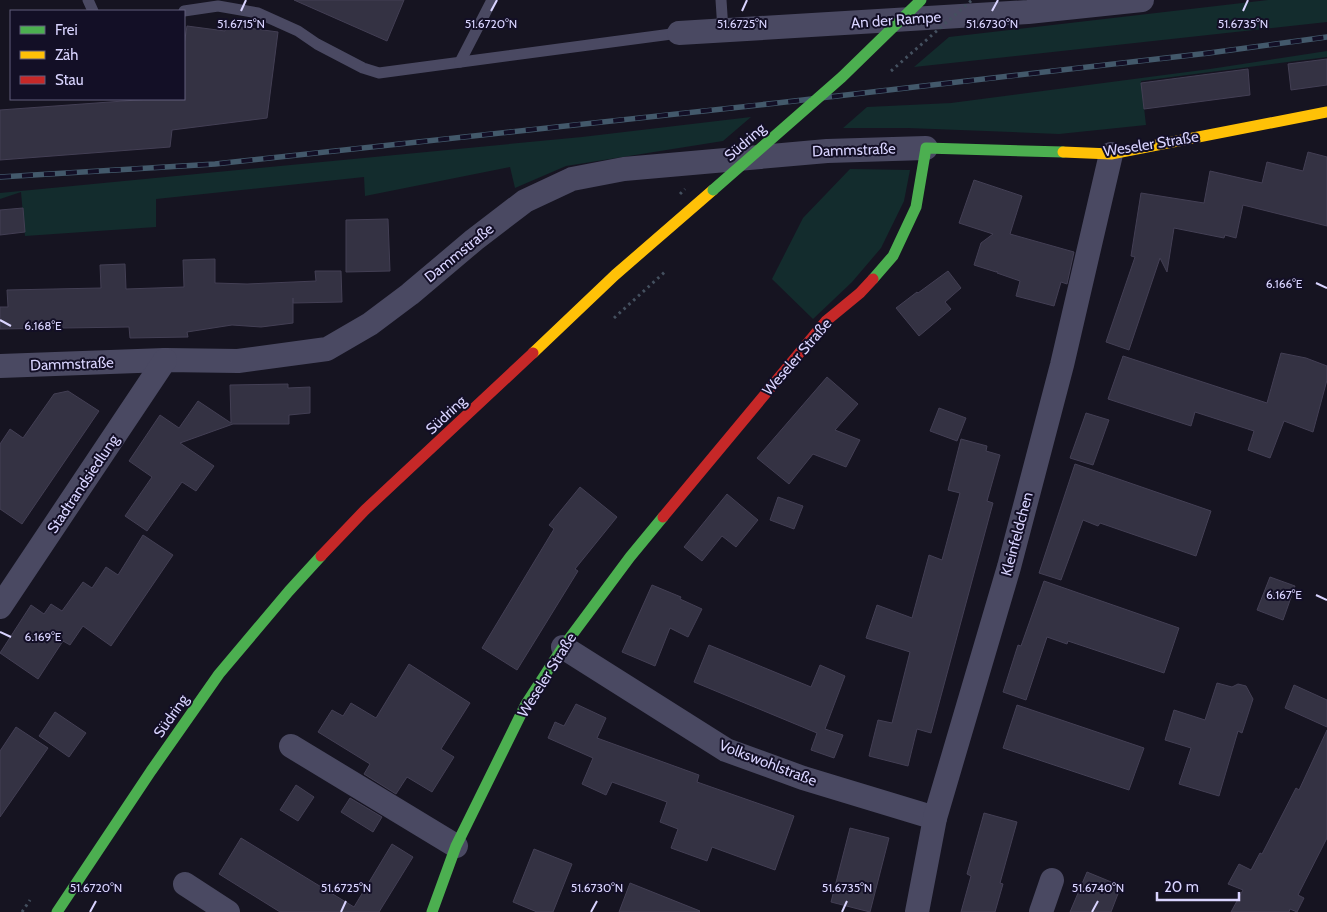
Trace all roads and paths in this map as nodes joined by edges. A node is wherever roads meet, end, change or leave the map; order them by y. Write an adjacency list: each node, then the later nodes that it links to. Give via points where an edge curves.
1 (492, 0): 8 (lane)
2 (721, 0): 6 (lane)
3 (921, 0): 23 (street, Südring, bridge, via 842,77 615,275 365,510 289,591 219,674)
4 (1142, 0): 6 (street, An der Rampe, via 1028,12)
5 (185, 11): 8 (lane, via 218,6 258,13 298,31 363,68 379,73)
6 (724, 30): 7 (street, An der Rampe)
7 (679, 33): 8 (lane)
8 (460, 62)
9 (1327, 112): 11 (street, Weseler Straße)
10 (926, 148): 11 (street, Weseler Straße); 14 (street, Dammstraße, via 827,151 624,169 572,179 525,201 376,319 327,349 238,361); 17 (street, Weseler Straße, via 916,207 893,256 860,293 826,321 630,556)
11 (1112, 154): 19 (street, Kleinfeldchen, via 1009,567)
12 (669, 268): 13 (path)
13 (610, 322)
14 (165, 360): 15 (street, Dammstraße); 16 (street, Stadtrandsiedlung)
15 (0, 366)
16 (0, 607)
17 (563, 647): 19 (street, Volkswohlstraße, via 726,750 803,778); 20 (street, Weseler Straße, via 526,704)
18 (291, 746): 20 (street)
19 (935, 818): 26 (street, Kleinfeldchen)
20 (456, 846): 25 (street, Weseler Straße)
21 (1052, 880): 27 (street)
22 (185, 884): 24 (street)
23 (57, 912)
24 (228, 912)
25 (432, 912)
26 (917, 912)
27 (1041, 912)

